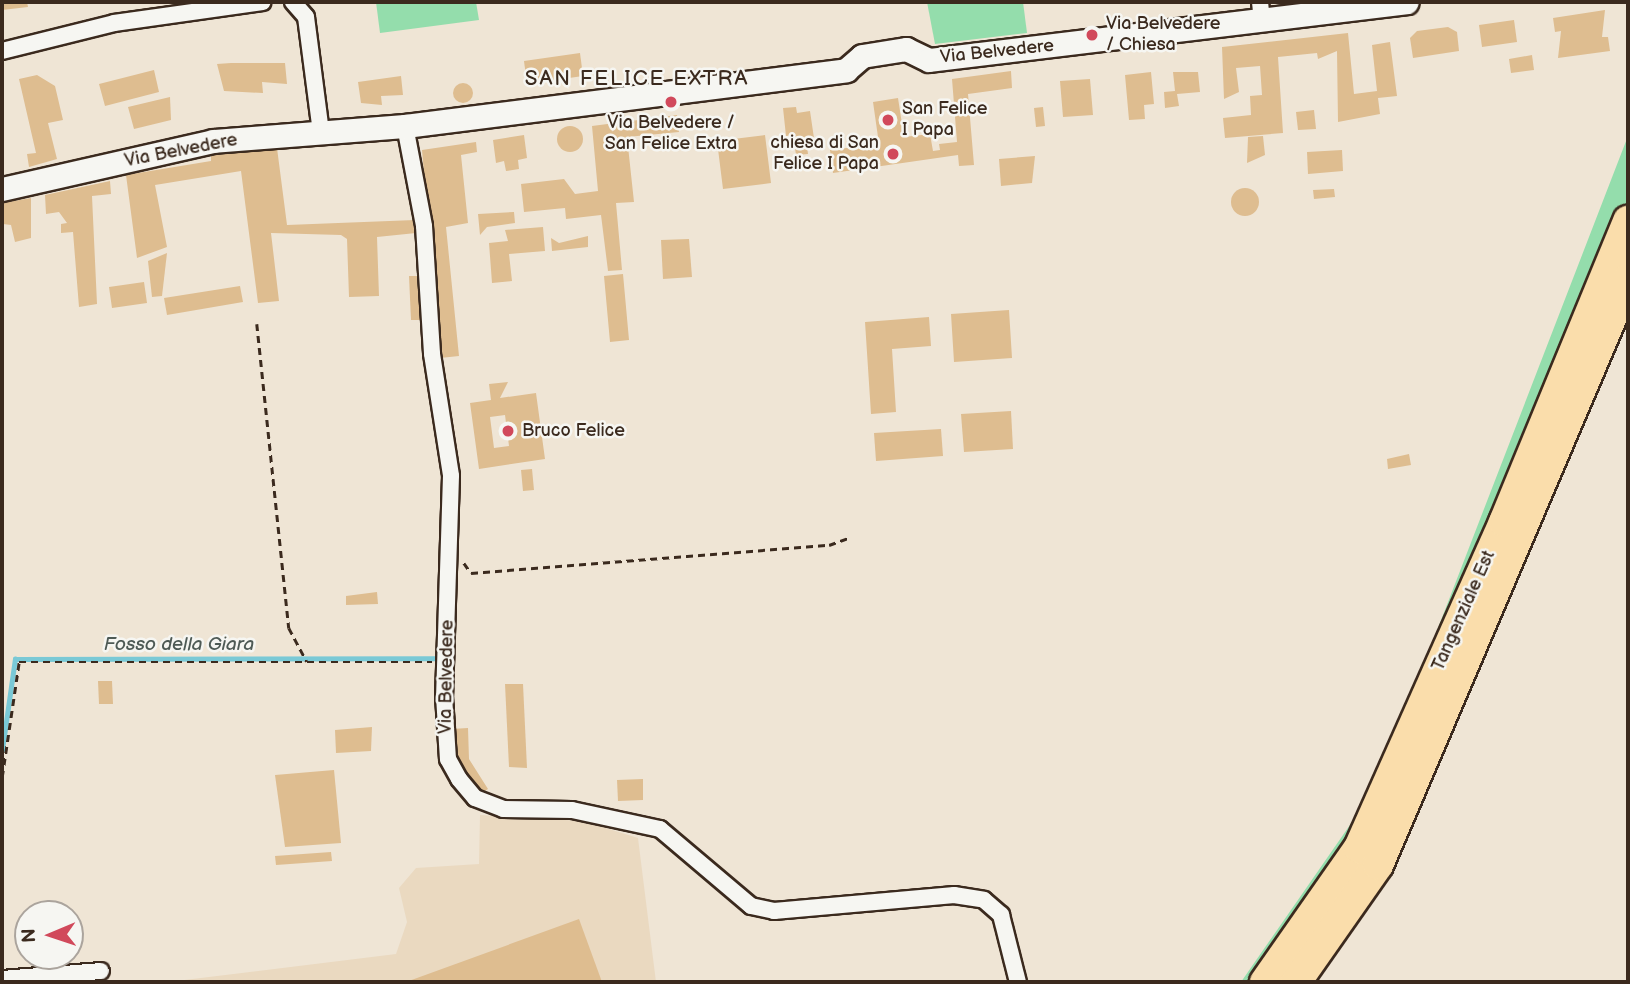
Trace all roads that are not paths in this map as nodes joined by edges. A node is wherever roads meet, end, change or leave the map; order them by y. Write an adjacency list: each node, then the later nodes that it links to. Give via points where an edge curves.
1 (263, 2): 5 (street, via 114,23)
2 (1406, 2): 4 (street, Via Belvedere)
3 (295, 3): 7 (street, via 306,17)
4 (1261, 12): 6 (street, Via Belvedere, via 929,60 906,49 862,56 846,70)
5 (2, 51)
6 (405, 126): 7 (street, Via Belvedere); 13 (street, Via Belvedere, via 424,226 454,549 445,662 448,759 486,804 572,810 660,829 751,906 775,911 954,895 984,900 1001,915)
7 (321, 132): 8 (street, Via Belvedere, via 214,141)
8 (2, 189)
9 (1628, 221): 14 (highway, Tangenziale Est, via 1504,522 1359,848)
10 (1628, 279): 15 (highway, Tangenziale Est, via 1378,865)
11 (101, 971): 12 (street)
12 (2, 979)
13 (1018, 982)
14 (1265, 982)
15 (1296, 982)

